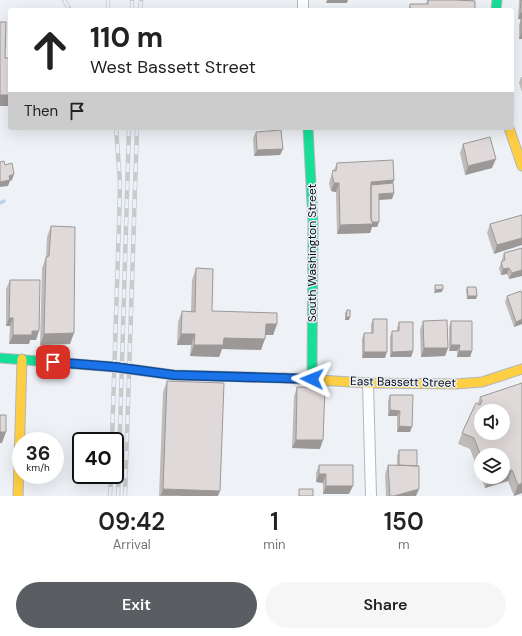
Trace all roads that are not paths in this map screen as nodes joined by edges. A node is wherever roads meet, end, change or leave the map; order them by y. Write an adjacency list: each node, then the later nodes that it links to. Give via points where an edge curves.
1 (308, 130): 7 (street, South Washington Street, via 313,222)
2 (510, 130): 3 (street)
3 (522, 166)
4 (0, 358): 5 (street, East Bassett Street)
5 (22, 359): 7 (street, East Bassett Street, via 174,375); 9 (street)
6 (522, 369): 8 (street, East Bassett Street, via 482,382)
7 (312, 379): 8 (street, East Bassett Street)
8 (368, 383): 10 (street)
9 (18, 496)
10 (372, 496)

